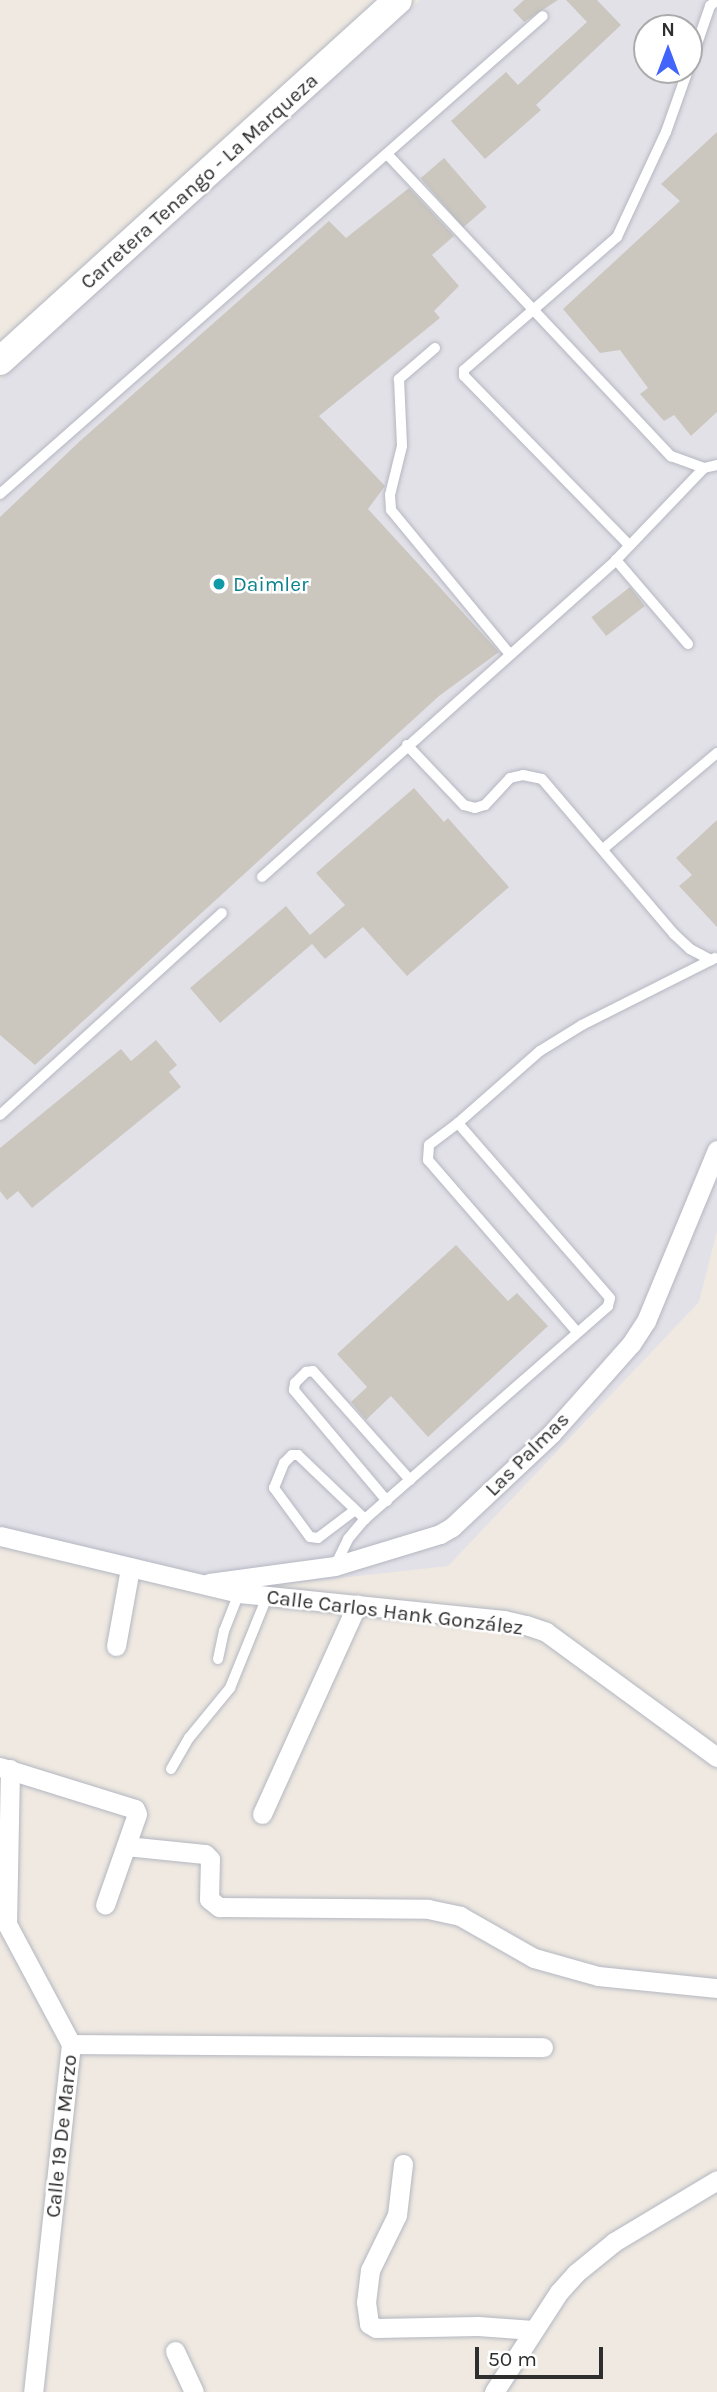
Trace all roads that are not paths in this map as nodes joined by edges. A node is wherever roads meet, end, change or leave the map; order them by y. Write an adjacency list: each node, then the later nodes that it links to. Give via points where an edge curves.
1 (398, 0): 9 (main road, Carretera Tenango - La Marqueza)
2 (717, 0): 4 (lane)
3 (543, 16): 6 (lane)
4 (703, 26)
5 (682, 84): 7 (lane, via 666,132 617,237)
6 (387, 154): 7 (lane); 12 (lane)
7 (531, 309): 11 (lane, via 671,456); 13 (lane, via 466,366 464,376)
8 (435, 348): 16 (lane, via 399,379 402,446 390,495 391,510)
9 (0, 361)
10 (717, 465): 11 (lane)
11 (705, 468): 13 (lane)
12 (0, 494)
13 (629, 545): 14 (lane)
14 (616, 560): 15 (lane); 16 (lane)
15 (688, 644)
16 (509, 653): 17 (lane)
17 (408, 745): 19 (lane, via 464,805 475,808 485,805 510,778 542,779); 20 (lane)
18 (717, 753): 19 (lane)
19 (603, 849): 22 (lane, via 674,934 690,949)
20 (262, 877)
21 (222, 912): 23 (lane)
22 (714, 958): 24 (lane, via 582,1025 551,1045)
23 (0, 1115)
24 (458, 1123): 26 (lane, via 429,1145 428,1160); 26 (lane, via 609,1295 608,1306)
25 (717, 1150): 32 (street, Las Palmas, via 646,1321 551,1434 447,1531)
26 (576, 1331): 27 (lane)
27 (410, 1480): 28 (lane); 28 (lane, via 313,1371 306,1372 294,1390)
28 (387, 1501): 30 (lane)
29 (355, 1510): 29 (lane, via 318,1538 310,1537 274,1488 284,1463 298,1455); 30 (lane)
30 (365, 1519): 32 (lane, via 348,1539)
31 (0, 1536): 33 (street, Calle Carlos Hank González)
32 (335, 1566): 34 (street, Las Palmas)
33 (130, 1568): 34 (street, Calle Carlos Hank González); 38 (street)
34 (201, 1584): 35 (street, Calle Carlos Hank González)
35 (239, 1593): 36 (street, Calle Carlos Hank González); 39 (lane)
36 (267, 1597): 37 (street, Calle Carlos Hank González); 42 (lane, via 230,1688 189,1738)
37 (357, 1605): 40 (street, Calle Carlos Hank González, via 504,1620 546,1632); 43 (street)
38 (116, 1646)
39 (218, 1659)
40 (717, 1758)
41 (5, 1768): 44 (street, via 131,1807 136,1814); 47 (street, Calle 19 De Marzo, via 7,1924)
42 (171, 1769)
43 (262, 1814)
44 (126, 1846): 45 (street); 46 (street, via 205,1854 210,1859 209,1899 219,1907 428,1909 460,1916 534,1958 597,1976)
45 (105, 1905)
46 (717, 1988)
47 (71, 2044): 48 (street); 53 (street, Calle 19 De Marzo)
48 (543, 2047)
49 (403, 2164): 51 (street, via 397,2215 370,2270 369,2324 376,2328)
50 (717, 2180): 51 (street, via 605,2250 559,2291)
51 (533, 2330): 55 (street)
52 (175, 2351): 54 (street)
53 (33, 2392)
54 (194, 2392)
55 (494, 2392)

